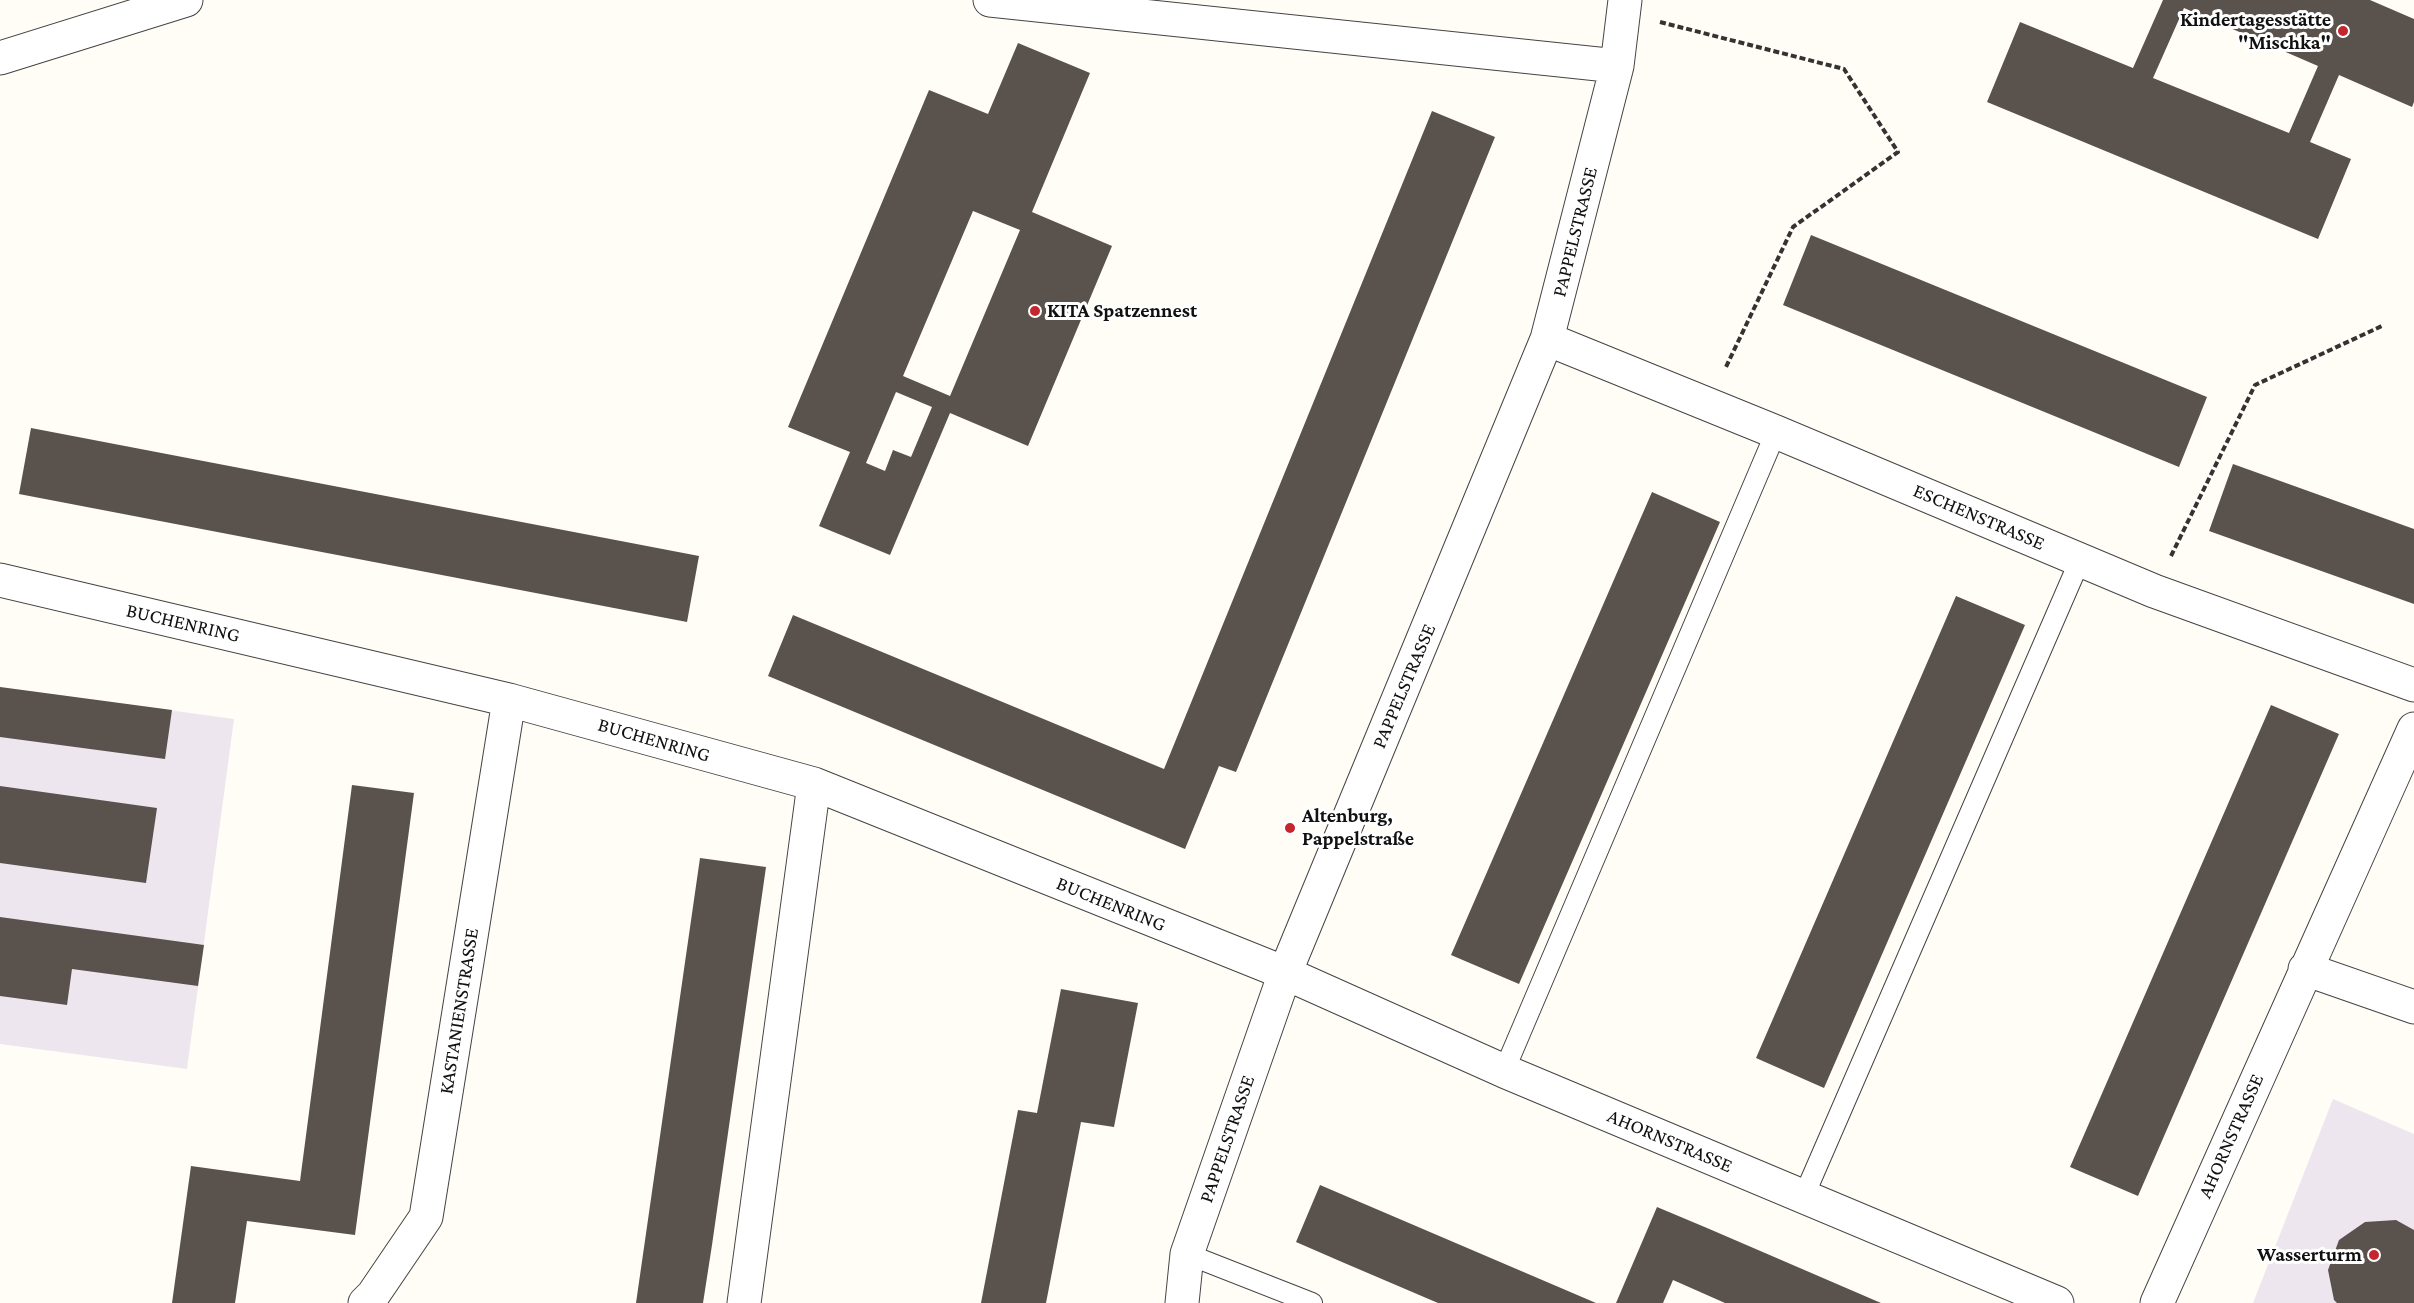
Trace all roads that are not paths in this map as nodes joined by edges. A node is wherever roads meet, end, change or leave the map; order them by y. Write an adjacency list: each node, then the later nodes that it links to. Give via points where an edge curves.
1 (186, 0): 4 (street)
2 (990, 0): 5 (street)
3 (1624, 6): 5 (street, PAPPELSTRASSE)
4 (0, 58)
5 (1617, 66): 6 (street, PAPPELSTRASSE)
6 (1547, 339): 7 (street, ESCHENSTRASSE); 15 (street, PAPPELSTRASSE)
7 (1776, 432): 8 (street, ESCHENSTRASSE); 17 (lane)
8 (2080, 560): 10 (street, ESCHENSTRASSE, via 2154,591); 18 (lane)
9 (0, 580): 11 (street, BUCHENRING)
10 (2414, 685)
11 (509, 700): 13 (street, BUCHENRING); 20 (street, KASTANIENSTRASSE, via 426,1217)
12 (2414, 729): 14 (street, AHORNSTRASSE)
13 (814, 784): 15 (street, BUCHENRING); 21 (street)
14 (2305, 969): 16 (street); 25 (street, AHORNSTRASSE)
15 (1285, 973): 17 (street, AHORNSTRASSE); 19 (street, PAPPELSTRASSE)
16 (2414, 1006)
17 (1504, 1071): 18 (street, AHORNSTRASSE)
18 (1803, 1198): 24 (street, AHORNSTRASSE)
19 (1187, 1254): 22 (street, PAPPELSTRASSE); 23 (lane)
20 (365, 1303)
21 (744, 1303)
22 (1182, 1303)
23 (1312, 1303)
24 (2057, 1303)
25 (2157, 1303)

